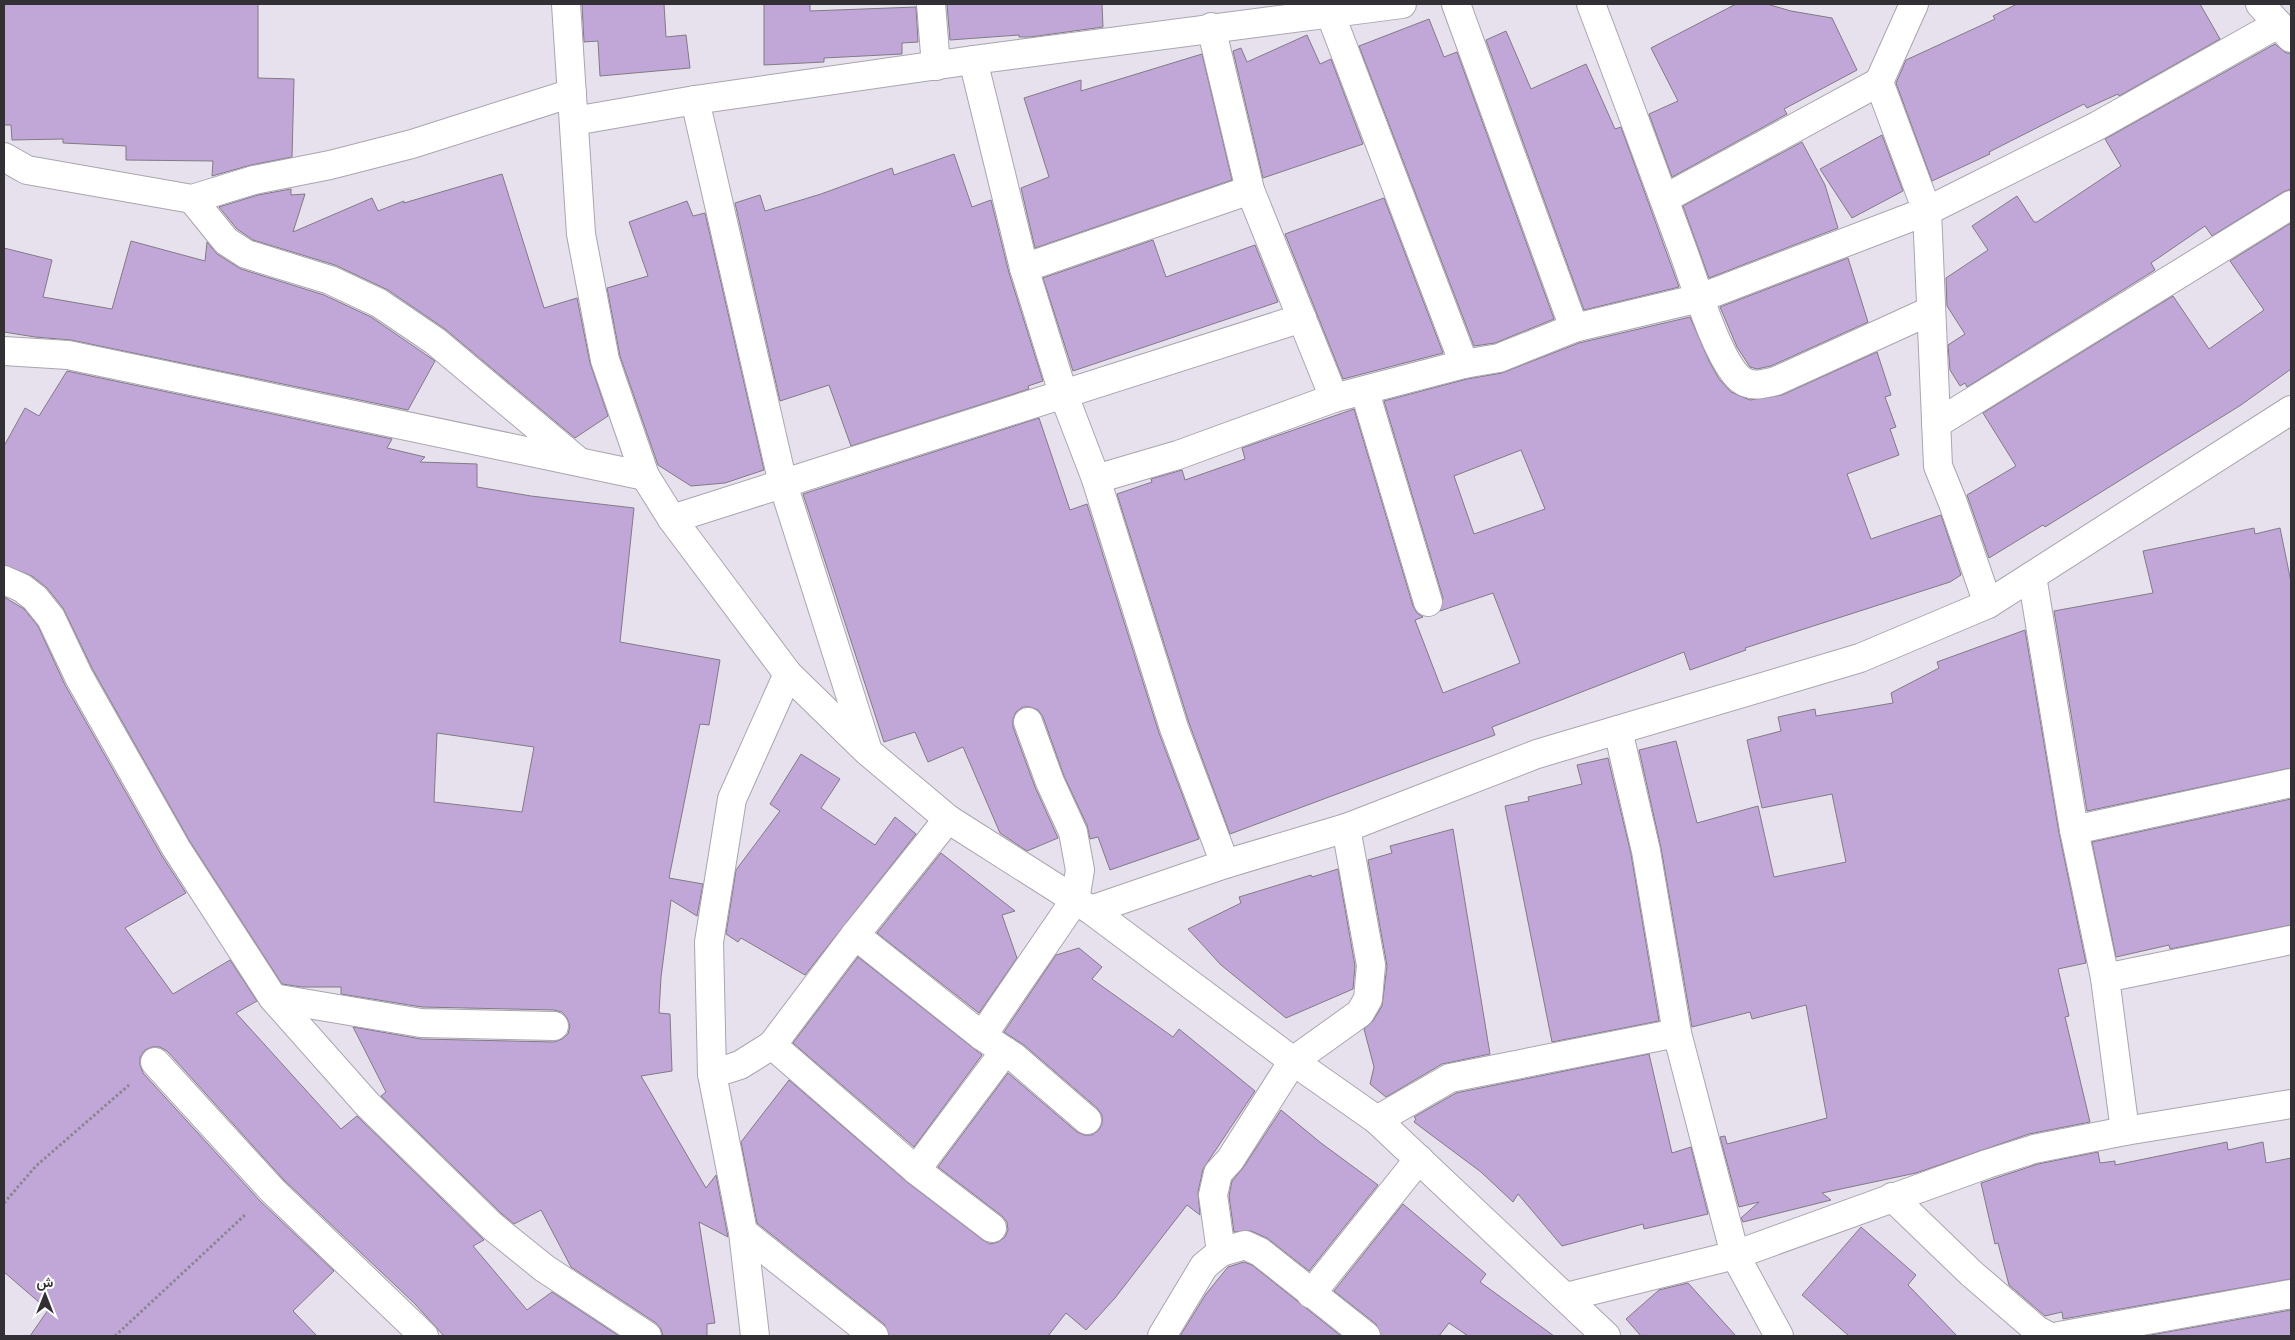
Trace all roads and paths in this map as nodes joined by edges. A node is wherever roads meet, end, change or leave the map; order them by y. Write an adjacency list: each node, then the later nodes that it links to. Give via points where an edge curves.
1 (566, 4): 15 (street)
2 (931, 4): 13 (street)
3 (1402, 4): 9 (street)
4 (1456, 4): 28 (street)
5 (1591, 4): 21 (street)
6 (1914, 4): 14 (street)
7 (2260, 4): 11 (street)
8 (1253, 13): 9 (street); 10 (street)
9 (1330, 13): 30 (street)
10 (1211, 27): 12 (street); 19 (street)
11 (2285, 31): 23 (street)
12 (973, 60): 13 (street); 24 (street)
13 (936, 66): 16 (street)
14 (1879, 82): 21 (street); 23 (street)
15 (572, 93): 17 (street); 20 (street, via 412,144 330,166 254,180)
16 (695, 100): 17 (street); 39 (street)
17 (574, 121): 37 (street, via 582,234 605,360)
18 (4, 157): 20 (street, via 27,170)
19 (1250, 190): 24 (street); 27 (street)
20 (192, 199): 36 (street, via 226,240 246,254 330,280 379,303 435,341)
21 (1664, 199): 25 (street)
22 (2291, 206): 35 (street)
23 (1927, 211): 25 (street); 26 (street)
24 (1024, 268): 32 (street)
25 (1700, 298): 26 (street, via 1726,363 1746,384 1757,385 1776,381); 28 (street)
26 (1930, 311): 35 (street)
27 (1302, 318): 32 (street); 33 (street)
28 (1574, 328): 30 (street, via 1499,358)
29 (4, 351): 36 (street, via 68,355)
30 (1464, 364): 31 (street)
31 (1365, 392): 33 (street); 43 (street)
32 (1063, 393): 38 (street); 39 (street)
33 (1334, 398): 38 (street, via 1178,455)
34 (2291, 410): 41 (street)
35 (1936, 424): 44 (street, via 1938,466)
36 (579, 462): 37 (street)
37 (645, 476): 40 (street)
38 (1096, 479): 53 (street, via 1174,728)
39 (783, 484): 40 (street); 48 (street)
40 (672, 519): 45 (street)
41 (2032, 576): 44 (street); 52 (street)
42 (4, 580): 58 (street, via 35,598 51,618 79,677 176,848)
43 (1428, 602)
44 (1988, 604): 47 (street, via 1860,658)
45 (788, 674): 48 (street); 66 (street, via 732,799 710,942)
46 (1028, 722): 54 (street, via 1073,832)
47 (1618, 730): 51 (street, via 1537,754); 60 (street, via 1646,851)
48 (867, 751): 50 (street)
49 (2291, 783): 52 (street)
50 (948, 820): 54 (street); 55 (street)
51 (1346, 828): 53 (street); 64 (street, via 1370,965 1368,999 1360,1013)
52 (2074, 830): 57 (street)
53 (1225, 864): 54 (street)
54 (1083, 905): 61 (street); 64 (street)
55 (855, 935): 61 (street); 62 (street)
56 (2291, 940): 57 (street)
57 (2105, 978): 70 (street)
58 (273, 998): 59 (street, via 421,1022); 85 (street, via 367,1104 492,1226 544,1268)
59 (554, 1026)
60 (1678, 1033): 69 (street, via 1450,1078); 79 (street)
61 (982, 1036): 63 (street)
62 (772, 1045): 66 (street, via 740,1065); 72 (street)
63 (1005, 1052): 68 (street); 72 (street)
64 (1293, 1061): 69 (street); 78 (street, via 1230,1160 1218,1173 1213,1195)
65 (155, 1062): 73 (street); 75 (path, via 36,1166)
66 (712, 1074): 77 (street)
67 (2291, 1104): 70 (street)
68 (1087, 1120)
69 (1377, 1120): 71 (street)
70 (2125, 1131): 74 (street, via 2034,1149)
71 (1419, 1159): 80 (street); 82 (street)
72 (916, 1170): 76 (street)
73 (272, 1190): 83 (path); 84 (street)
74 (1892, 1197): 79 (street); 92 (street, via 1972,1274 2036,1330)
75 (4, 1203)
76 (992, 1228)
77 (743, 1232): 86 (street); 87 (street)
78 (1221, 1252): 80 (street, via 1245,1245 1260,1252); 88 (street, via 1204,1266)
79 (1734, 1254): 82 (street); 91 (street)
80 (1311, 1294): 89 (street)
81 (2291, 1294): 93 (street)
82 (1566, 1296): 90 (street)
83 (115, 1336)
84 (424, 1336)
85 (647, 1336)
86 (755, 1336)
87 (874, 1336)
88 (1162, 1336)
89 (1366, 1336)
90 (1606, 1336)
91 (1779, 1336)
92 (2048, 1336)
93 (2059, 1336)

